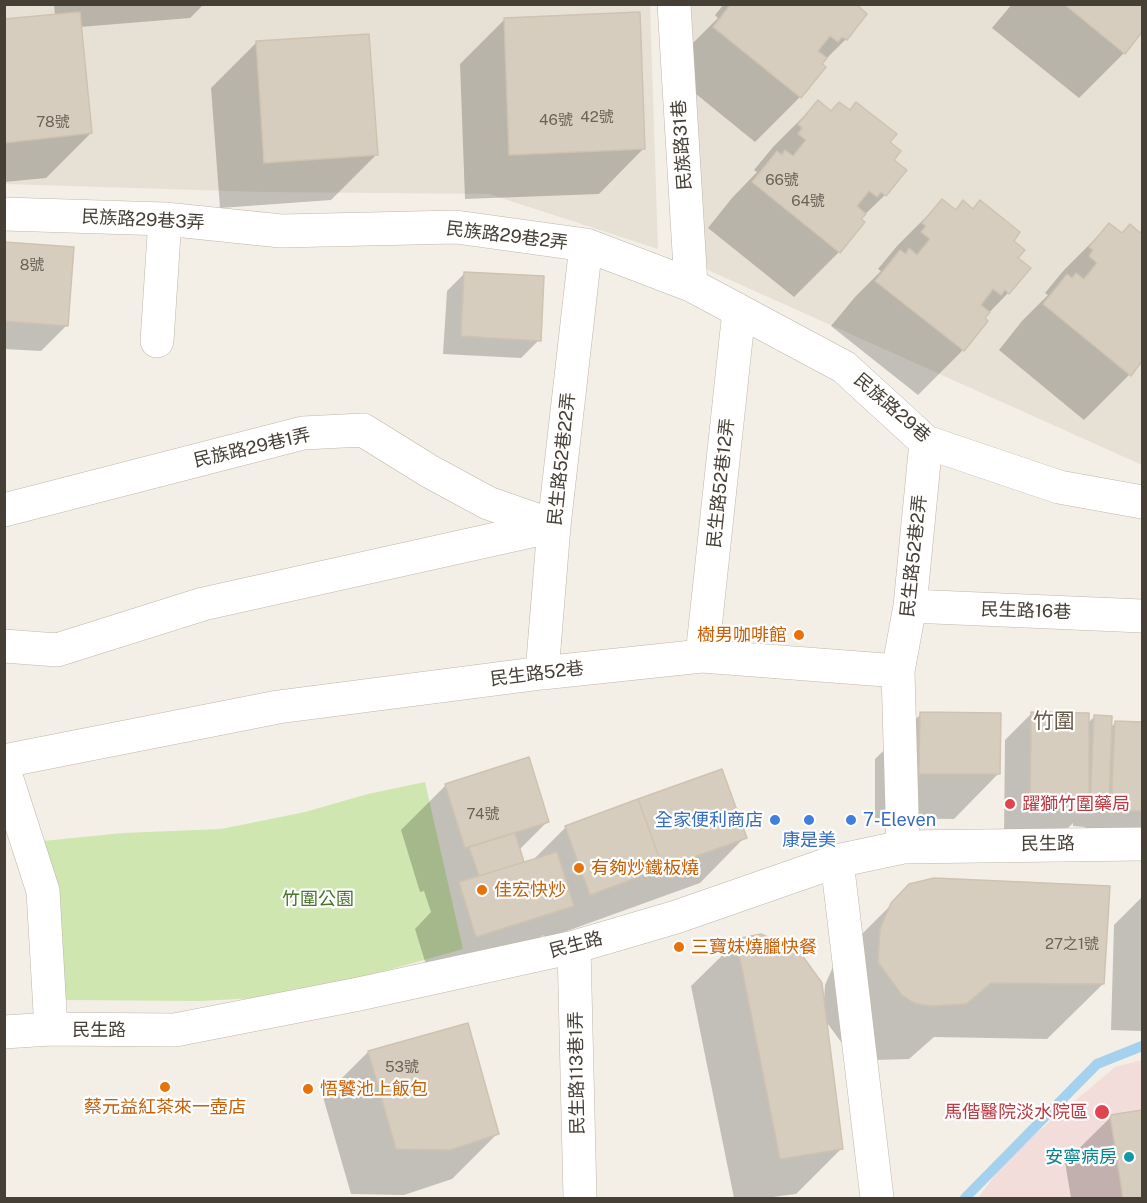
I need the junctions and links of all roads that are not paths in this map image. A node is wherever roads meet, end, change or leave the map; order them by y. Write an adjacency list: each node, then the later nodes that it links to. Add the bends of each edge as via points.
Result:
1 (674, 4): 6 (street, 民族路31巷)
2 (4, 214): 3 (street, 民族路29巷3弄)
3 (165, 219): 4 (street, 民族路29巷3弄); 8 (street)
4 (280, 231): 5 (street, 民族路29巷2弄, via 456,227)
5 (586, 245): 6 (street, 民族路29巷2弄); 12 (street, 民生路52巷22弄)
6 (691, 285): 7 (street, 民族路29巷)
7 (739, 311): 9 (street, 民族路29巷, via 844,367); 16 (street, 民生路52巷12弄)
8 (157, 341)
9 (926, 442): 10 (street, 民族路29巷, via 1059,487); 13 (street, 民生路52巷2弄)
10 (1143, 502)
11 (4, 510): 12 (street, 民族路29巷1弄, via 303,433 363,430 488,503)
12 (554, 526): 15 (street, via 204,604 57,650); 18 (street, 民生路52巷22弄)
13 (910, 606): 14 (street, 民生路16巷); 17 (street, 民生路52巷2弄)
14 (1143, 616)
15 (4, 646)
16 (702, 656): 17 (street, 民生路52巷); 18 (street, 民生路52巷)
17 (898, 671): 22 (street)
18 (542, 673): 19 (street, 民生路52巷, via 278,707)
19 (4, 761)
20 (7, 790): 25 (street, via 43,891)
21 (1143, 844): 22 (street, 民生路)
22 (903, 847): 23 (street, 民生路)
23 (837, 861): 24 (street, 民生路, via 676,917); 28 (street)
24 (574, 947): 25 (street, 民生路, via 175,1030); 27 (street, 民生路113巷1弄)
25 (51, 1029): 26 (street, 民生路)
26 (4, 1032)
27 (580, 1198)
28 (877, 1198)

